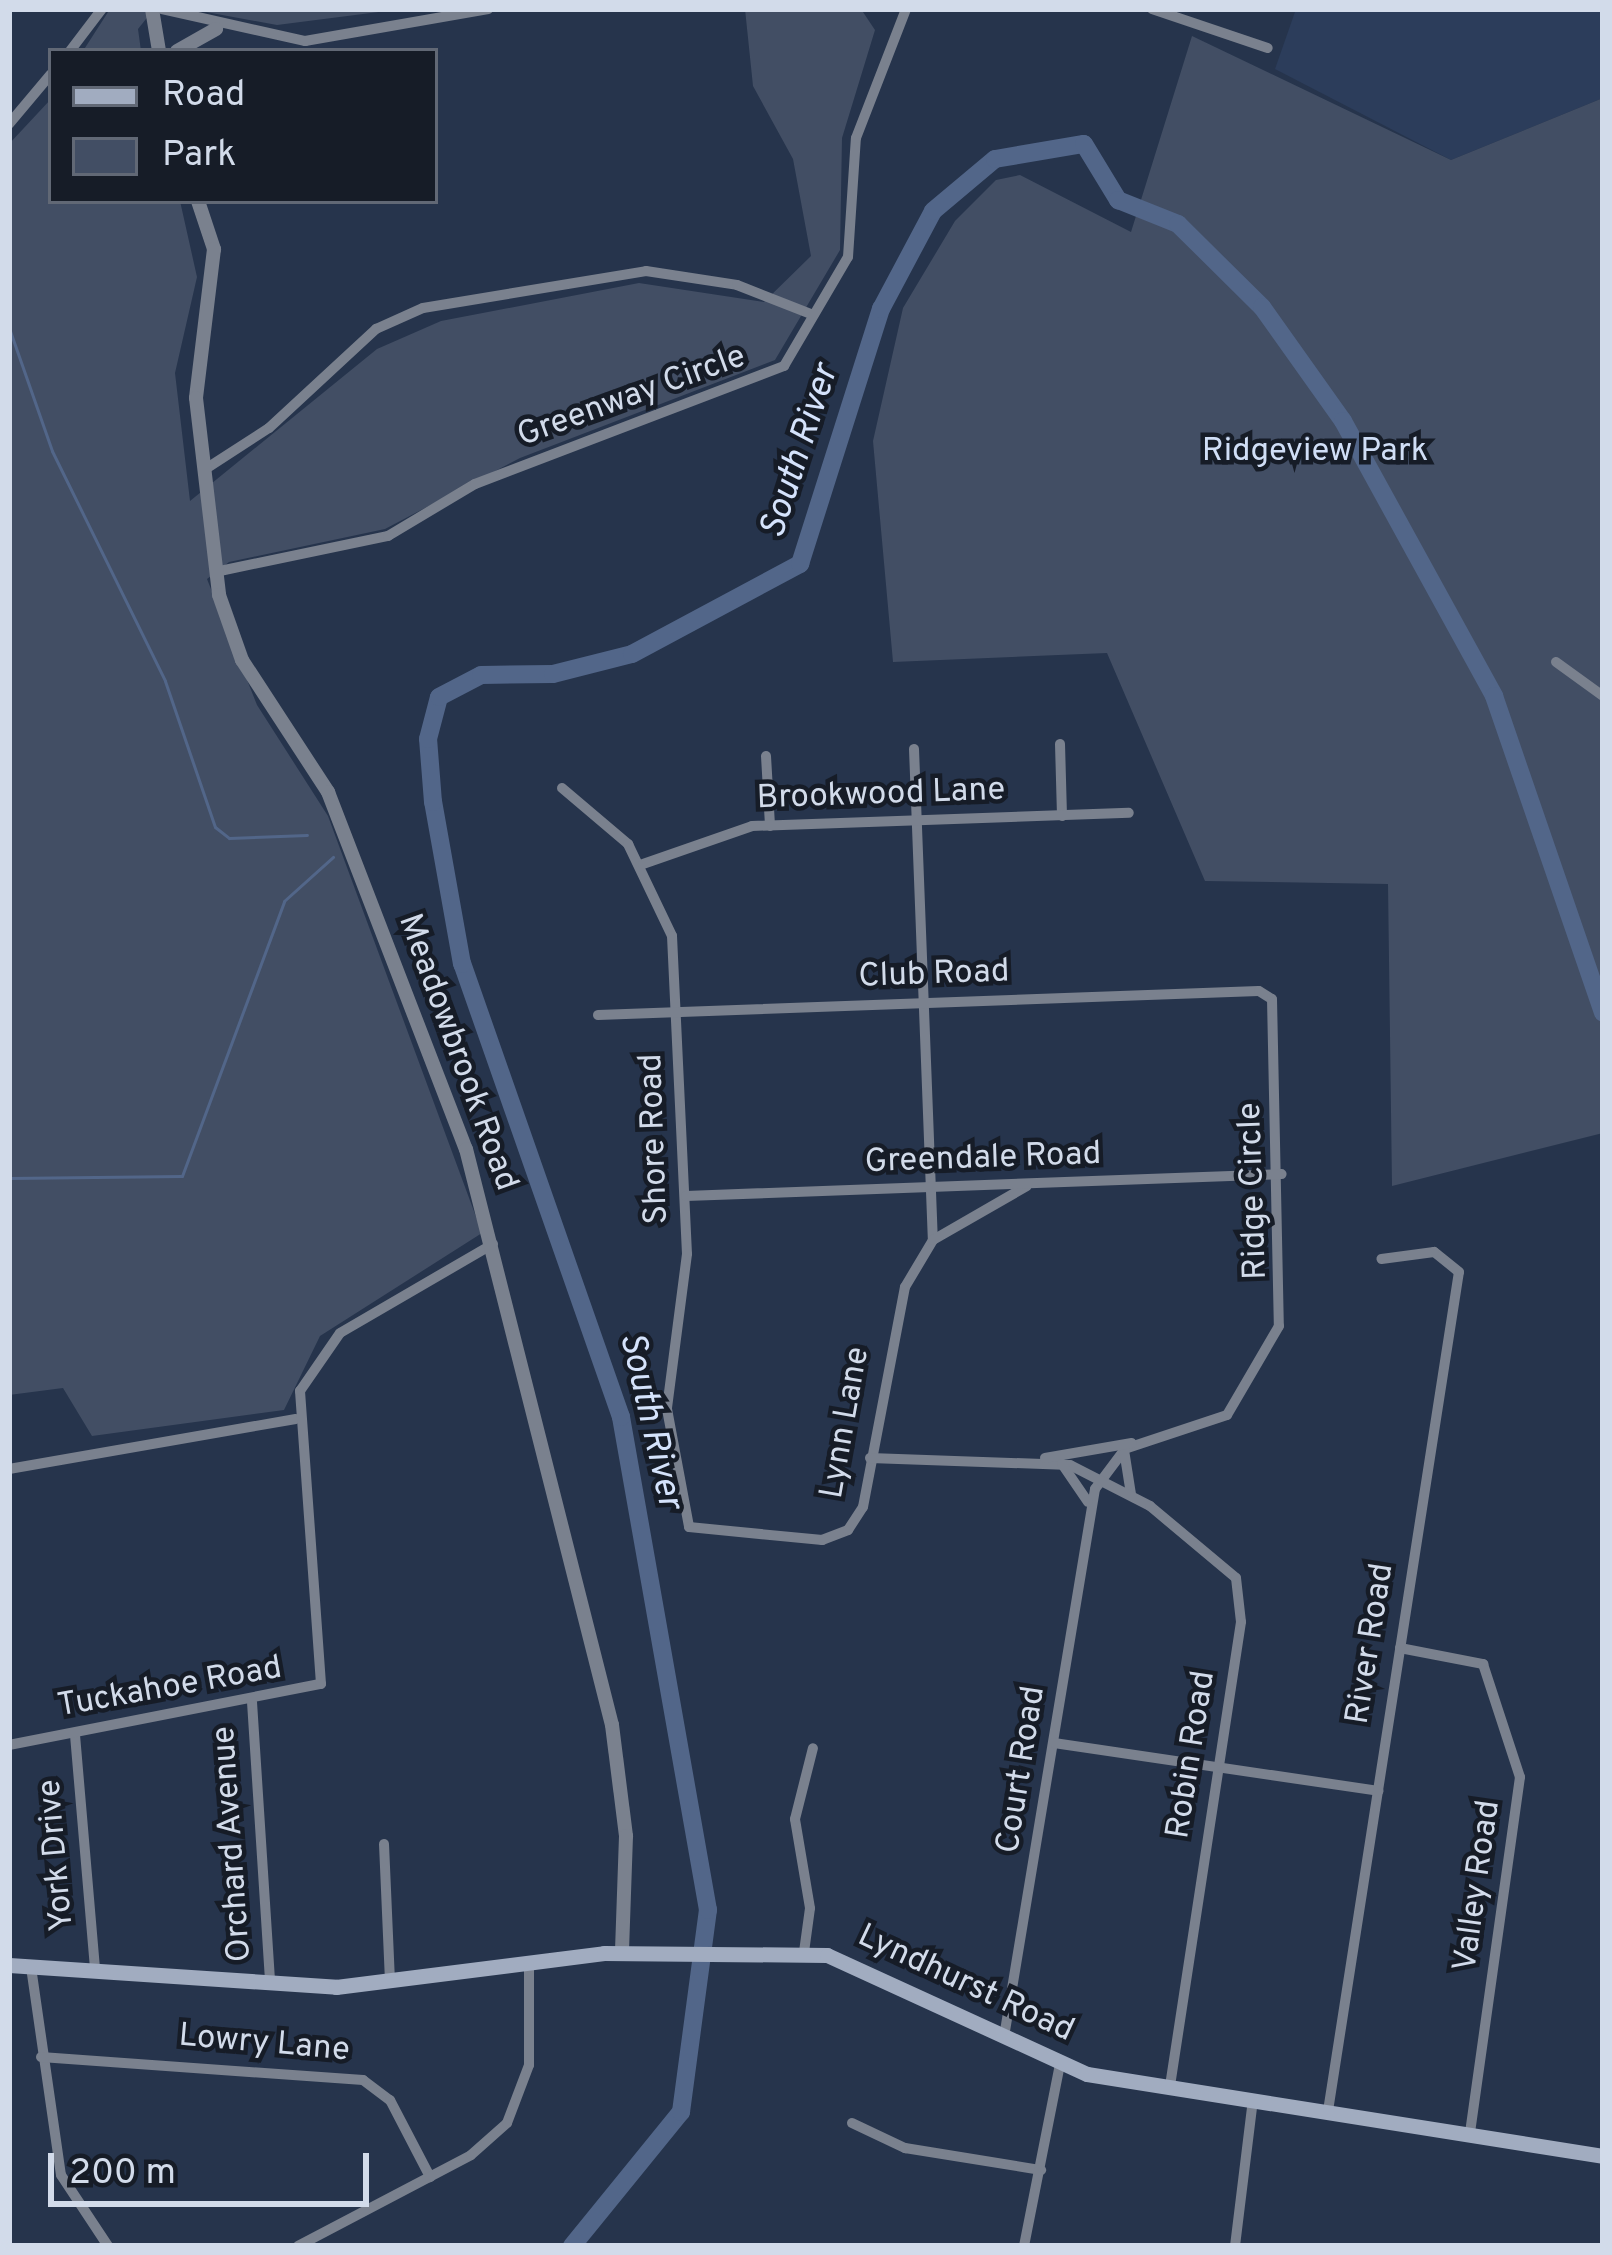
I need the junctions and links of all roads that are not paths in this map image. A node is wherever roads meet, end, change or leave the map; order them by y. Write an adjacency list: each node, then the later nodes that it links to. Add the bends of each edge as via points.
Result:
1 (102, 9): 8 (street)
2 (152, 9): 9 (street)
3 (162, 9): 7 (street)
4 (488, 9): 7 (street, via 331,39)
5 (906, 9): 15 (street, Greenway Circle, via 856,138 853,240)
6 (1152, 9): 11 (street)
7 (216, 29): 10 (street)
8 (72, 48)
9 (158, 48)
10 (182, 48)
11 (1268, 48)
12 (48, 78): 13 (street)
13 (9, 124)
14 (199, 204): 16 (street, Meadowbrook Road, via 214,249 196,376)
15 (812, 314): 16 (street, via 737,285 646,272 423,308 376,329 254,440); 17 (street, Greenway Circle, via 770,376 475,484 388,536)
16 (204, 470): 17 (street, Meadowbrook Road)
17 (215, 572): 38 (street, Meadowbrook Road, via 242,660 314,766 358,864)
18 (1556, 662): 19 (street)
19 (1603, 696)
20 (1060, 744): 25 (street)
21 (914, 748): 26 (street, Lynn Lane)
22 (766, 756): 27 (street)
23 (562, 788): 28 (street, Shore Road)
24 (1129, 813): 25 (street, Brookwood Lane)
25 (1062, 816): 26 (street, Brookwood Lane)
26 (916, 820): 27 (street, Brookwood Lane); 30 (street, Lynn Lane)
27 (770, 826): 28 (street, Brookwood Lane, via 708,834)
28 (643, 864): 31 (street, Shore Road, via 672,936)
29 (1270, 996): 30 (street, Club Road); 33 (street, Ridge Circle)
30 (924, 1003): 31 (street, Club Road); 35 (street, Lynn Lane)
31 (679, 1012): 32 (street, Club Road); 36 (street, Shore Road)
32 (598, 1015)
33 (1282, 1174): 34 (street, Greendale Road); 41 (street, Ridge Circle, via 1284,1303 1260,1373 1219,1421)
34 (1027, 1186): 35 (street, Greendale Road); 37 (street)
35 (931, 1189): 36 (street, Greendale Road); 37 (street, Lynn Lane)
36 (686, 1196): 50 (street, Shore Road, via 667,1409)
37 (933, 1240): 42 (street, Lynn Lane, via 896,1315)
38 (493, 1244): 40 (street, via 328,1343); 60 (street, Meadowbrook Road, via 612,1724 626,1836)
39 (1381, 1258): 51 (street, River Road, via 1434,1252 1459,1272)
40 (296, 1419): 45 (street); 52 (street, Tuckahoe Road, via 325,1666 315,1689)
41 (1130, 1446): 43 (street, Ridge Circle); 46 (street); 48 (street)
42 (870, 1458): 43 (street, Ridge Circle); 50 (street, Lynn Lane, via 860,1514 832,1539)
43 (1038, 1460): 44 (street, Ridge Circle)
44 (1060, 1462): 46 (street, Ridge Circle); 49 (street)
45 (9, 1469)
46 (1100, 1478): 47 (street, Robin Road); 49 (street, Court Road)
47 (1119, 1488): 48 (street, Robin Road); 49 (street)
48 (1133, 1496): 57 (street, Robin Road, via 1221,1557 1238,1584)
49 (1090, 1509): 54 (street, Court Road)
50 (688, 1527)
51 (1400, 1648): 58 (street, River Road); 75 (street, Valley Road, via 1483,1664 1520,1777)
52 (252, 1702): 53 (street, Tuckahoe Road); 66 (street, Orchard Avenue)
53 (75, 1735): 55 (street, Tuckahoe Road); 65 (street, York Drive)
54 (1054, 1743): 57 (street); 68 (street, Court Road)
55 (9, 1745)
56 (813, 1748): 61 (street, via 795,1819 810,1908)
57 (1218, 1767): 58 (street); 71 (street, Robin Road)
58 (1378, 1791): 73 (street, River Road)
59 (385, 1844): 67 (street)
60 (622, 1952): 61 (main road, Lyndhurst Road); 62 (main road, Lyndhurst Road)
61 (804, 1952): 68 (main road, Lyndhurst Road, via 873,1967)
62 (529, 1963): 67 (main road, Lyndhurst Road); 78 (street, via 529,2065 514,2111 484,2147)
63 (9, 1965): 64 (main road, Lyndhurst Road)
64 (31, 1966): 65 (main road, Lyndhurst Road); 69 (street, York Drive)
65 (95, 1970): 66 (main road, Lyndhurst Road)
66 (270, 1983): 67 (main road, Lyndhurst Road)
67 (390, 1983)
68 (1004, 2037): 70 (main road, Lyndhurst Road)
69 (41, 2057): 78 (street, Lowry Lane, via 363,2080 390,2100); 79 (street, York Drive, via 61,2175)
70 (1060, 2065): 71 (main road, Lyndhurst Road); 77 (street)
71 (1170, 2088): 72 (main road, Lyndhurst Road)
72 (1253, 2100): 73 (main road, Lyndhurst Road); 82 (street)
73 (1328, 2111): 75 (main road, Lyndhurst Road)
74 (852, 2123): 77 (street, via 905,2148)
75 (1470, 2134): 76 (main road, Lyndhurst Road)
76 (1603, 2156)
77 (1041, 2170): 81 (street)
78 (430, 2176): 80 (street)
79 (109, 2246)
80 (298, 2246)
81 (1024, 2246)
82 (1235, 2246)

